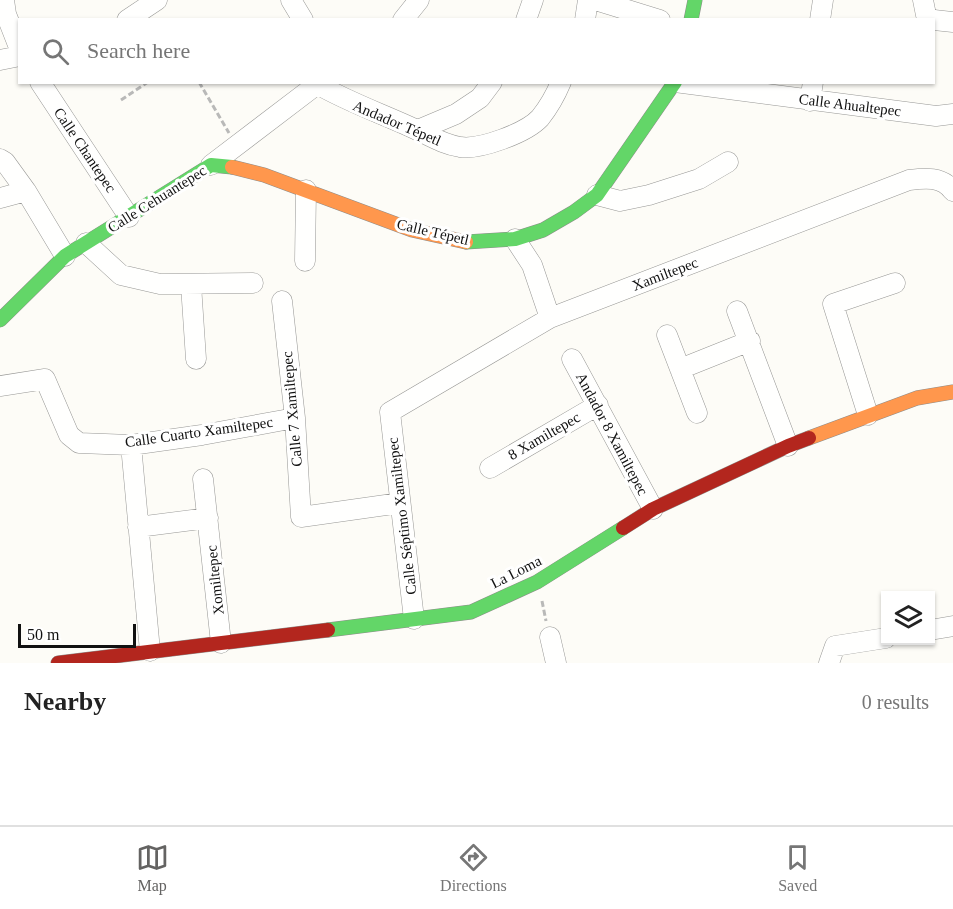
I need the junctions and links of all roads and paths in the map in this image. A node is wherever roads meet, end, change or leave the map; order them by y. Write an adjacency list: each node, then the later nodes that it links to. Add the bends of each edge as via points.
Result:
1 (4, 0): 22 (street)
2 (157, 0): 11 (street)
3 (291, 0): 12 (street)
4 (418, 0): 13 (street)
5 (533, 0): 14 (street)
6 (588, 0): 15 (street)
7 (595, 0): 16 (street)
8 (695, 0): 17 (street)
9 (823, 0): 18 (street)
10 (923, 0): 19 (street)
11 (131, 18)
12 (302, 18)
13 (404, 18)
14 (527, 18)
15 (585, 18)
16 (654, 18)
17 (691, 18)
18 (820, 18)
19 (930, 18)
20 (935, 20): 21 (street)
21 (953, 22)
22 (18, 45)
23 (18, 56): 24 (street)
24 (0, 60)
25 (41, 84): 47 (street, Calle Chantepec)
26 (145, 84): 35 (path)
27 (200, 84): 38 (path)
28 (318, 84): 38 (street, Calle Cehuantepec)
29 (321, 84): 37 (street, Andador Tépetl, via 347,101)
30 (490, 84): 37 (street, via 480,98 456,114)
31 (560, 84): 37 (street, Andador Tépetl, via 539,119 484,146 441,143)
32 (674, 84): 45 (street, Calle Tépetl)
33 (702, 84): 34 (street, Calle Ahualtepec)
34 (812, 92): 36 (street, Calle Ahualtepec, via 936,116)
35 (121, 100)
36 (953, 114)
37 (418, 130)
38 (236, 145): 41 (street, Calle Cehuantepec)
39 (0, 159): 43 (street)
40 (728, 162): 45 (street, via 699,178 649,195 620,201)
41 (211, 165): 42 (street, Calle Tépetl, via 241,168); 47 (street, Calle Cehuantepec)
42 (306, 190): 48 (street, Calle Tépetl, via 412,230 470,243); 51 (street)
43 (26, 191): 46 (street); 50 (street)
44 (953, 191): 57 (street, Xamiltepec, via 932,177 909,180)
45 (597, 195): 48 (street, Calle Tépetl, via 543,230)
46 (0, 198)
47 (129, 217): 49 (street, Calle Cehuantepec)
48 (515, 239): 57 (street, via 532,265)
49 (86, 243): 50 (street, Calle Cehuantepec); 54 (street, via 120,275 160,284)
50 (65, 256): 58 (street, Calle Cehuantepec)
51 (304, 261)
52 (253, 283): 54 (street)
53 (895, 283): 69 (street, via 833,304)
54 (191, 285): 61 (street)
55 (282, 301): 70 (street, Calle 7 Xamiltepec)
56 (737, 311): 60 (street)
57 (550, 318): 67 (street, Xamiltepec)
58 (0, 320)
59 (667, 335): 63 (street)
60 (750, 341): 63 (street); 72 (street)
61 (196, 359)
62 (572, 359): 66 (street, Andador 8 Xamiltepec)
63 (680, 369): 68 (street)
64 (0, 386): 71 (street, Calle Cuarto Xamiltepec, via 45,379 69,435 79,443)
65 (953, 392): 69 (street, La Loma, via 917,398)
66 (598, 405): 73 (street, 8 Xamiltepec); 76 (street, Andador 8 Xamiltepec)
67 (390, 412): 75 (street, Calle Séptimo Xamiltepec)
68 (697, 413)
69 (868, 415): 72 (street, La Loma)
70 (295, 418): 71 (street, Calle Cuarto Xamiltepec); 75 (street, Calle 7 Xamiltepec, via 301,517)
71 (131, 445): 78 (street)
72 (788, 446): 76 (street, La Loma)
73 (490, 468)
74 (203, 479): 77 (street, Xomiltepec)
75 (400, 503): 80 (street, Calle Séptimo Xamiltepec)
76 (653, 509): 79 (street, La Loma)
77 (208, 518): 78 (street); 85 (street, Xomiltepec)
78 (138, 527): 86 (street)
79 (537, 582): 80 (street, La Loma, via 471,612); 83 (path)
80 (414, 619): 85 (street, La Loma)
81 (953, 626): 82 (street)
82 (935, 629)
83 (550, 637): 88 (street)
84 (881, 639): 89 (street, via 835,646)
85 (221, 643): 86 (street, La Loma)
86 (150, 651): 87 (street, La Loma)
87 (58, 663)
88 (556, 663)
89 (829, 663)

